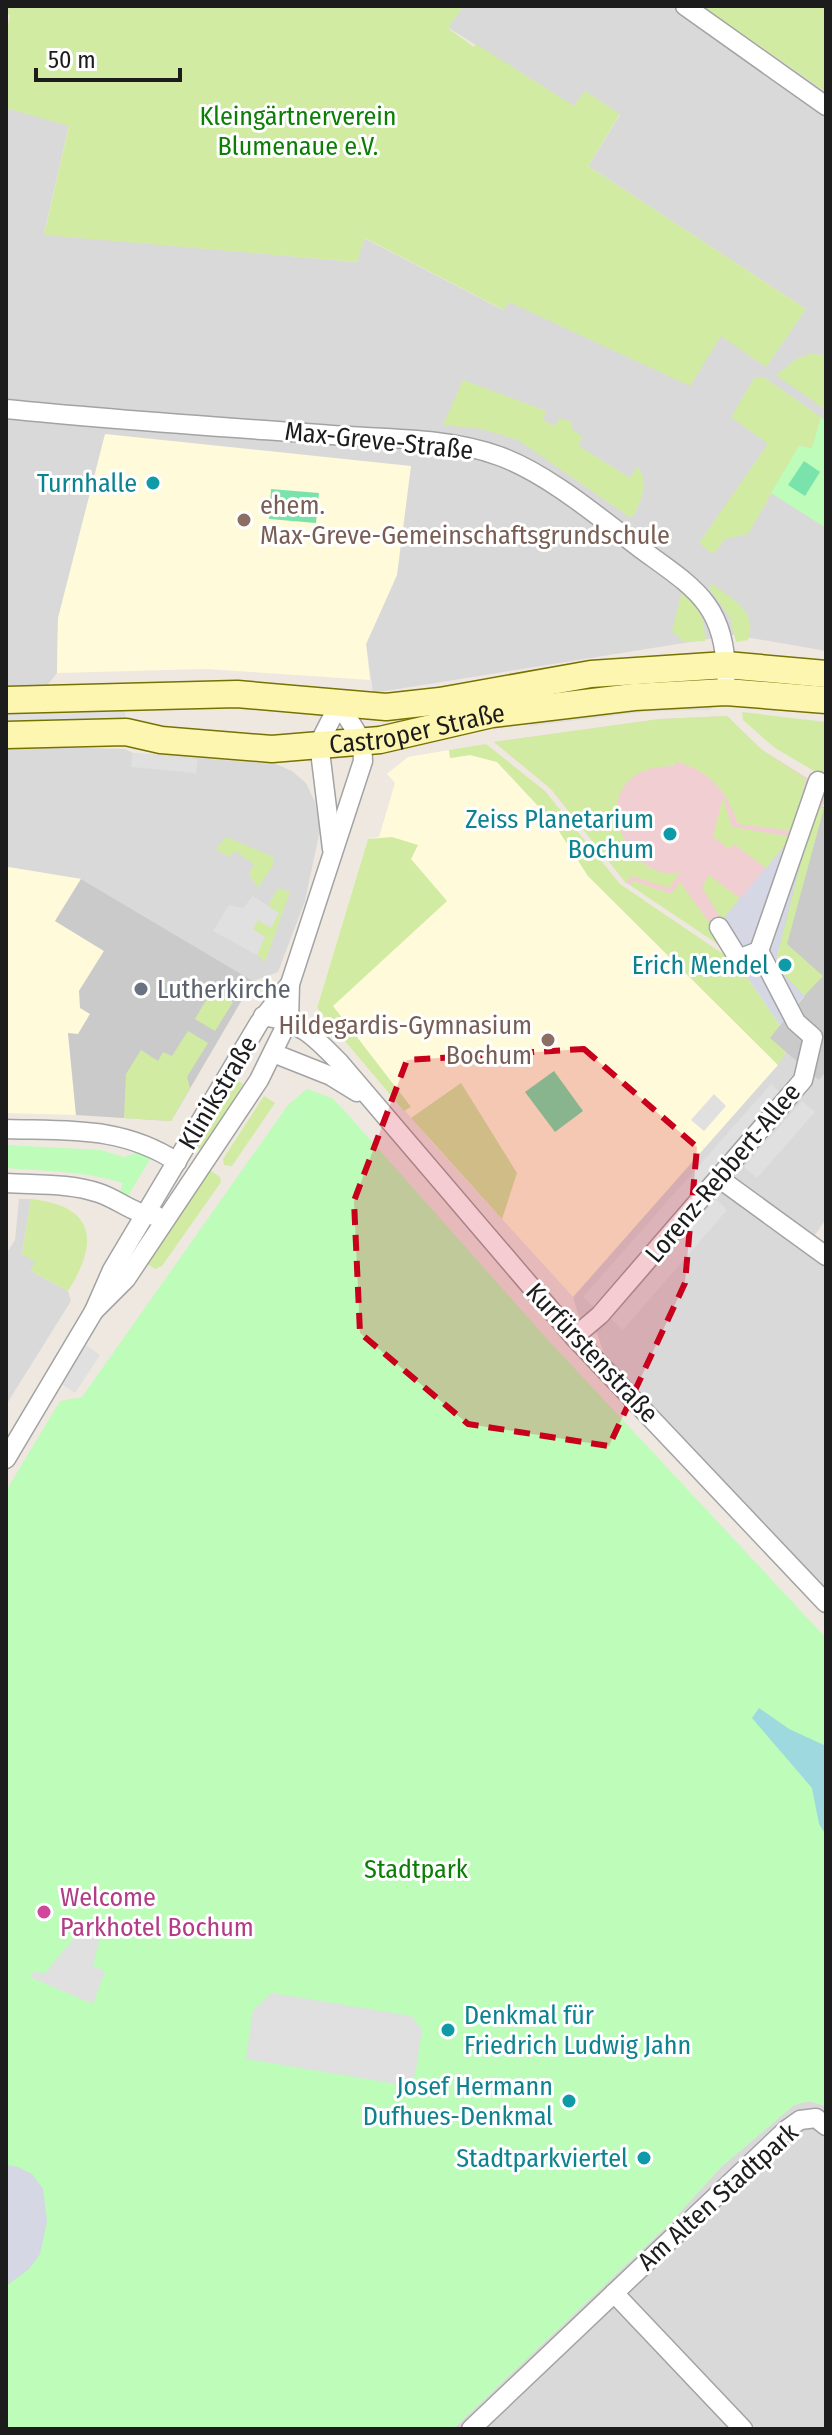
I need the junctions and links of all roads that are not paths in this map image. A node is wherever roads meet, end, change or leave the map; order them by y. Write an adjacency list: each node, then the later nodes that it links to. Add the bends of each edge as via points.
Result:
1 (685, 6): 2 (street)
2 (826, 106)
3 (6, 409): 5 (street, Max-Greve-Straße, via 408,441 502,457 524,467 696,589 713,609)
4 (826, 674): 5 (main road, Castroper Straße)
5 (726, 679): 7 (main road, Castroper Straße); 8 (main road, Castroper Straße, via 591,674 440,701 386,707); 10 (main road, Castroper Straße, via 537,706)
6 (6, 700): 8 (main road, Castroper Straße, via 237,694)
7 (826, 700)
8 (339, 704): 10 (street); 11 (street)
9 (6, 735): 11 (main road, Castroper Straße, via 126,732 272,749)
10 (362, 741): 11 (main road, Castroper Straße); 13 (street, Klinikstraße, via 363,761)
11 (319, 743): 13 (street, Klinikstraße)
12 (818, 781): 15 (street)
13 (333, 856): 16 (street, Klinikstraße)
14 (719, 927): 15 (street, via 737,960)
15 (759, 951): 23 (street, Lorenz-Rebbert-Allee, via 796,1022 813,1037 803,1080)
16 (290, 984): 17 (street, Klinikstraße); 18 (street, Klinikstraße)
17 (289, 1019): 18 (street, Klinikstraße); 19 (street, Klinikstraße); 20 (street, Kurfürstenstraße, via 315,1038)
18 (261, 1020): 19 (street, Klinikstraße); 22 (street, Klinikstraße)
19 (273, 1053): 20 (street, Kurfürstenstraße); 25 (street, Klinikstraße)
20 (365, 1096): 30 (street, Kurfürstenstraße)
21 (6, 1129): 22 (street, via 108,1132)
22 (177, 1162): 25 (street, Klinikstraße); 26 (street, Klinikstraße)
23 (720, 1179): 28 (street); 30 (street, Lorenz-Rebbert-Allee, via 600,1315)
24 (6, 1183): 26 (street, via 78,1187)
25 (188, 1186): 27 (street, Klinikstraße)
26 (144, 1216): 27 (street); 29 (street, Klinikstraße)
27 (167, 1217): 29 (street, Klinikstraße, via 126,1279)
28 (826, 1256)
29 (94, 1311): 31 (street, Klinikstraße)
30 (574, 1337): 32 (street, Kurfürstenstraße)
31 (6, 1459)
32 (826, 1603)
33 (826, 2126): 34 (street, Am Alten Stadtpark, via 816,2118 800,2120 786,2130)
34 (614, 2293): 35 (street, Am Alten Stadtpark); 36 (street, Am Alten Stadtpark)
35 (471, 2429)
36 (743, 2429)

